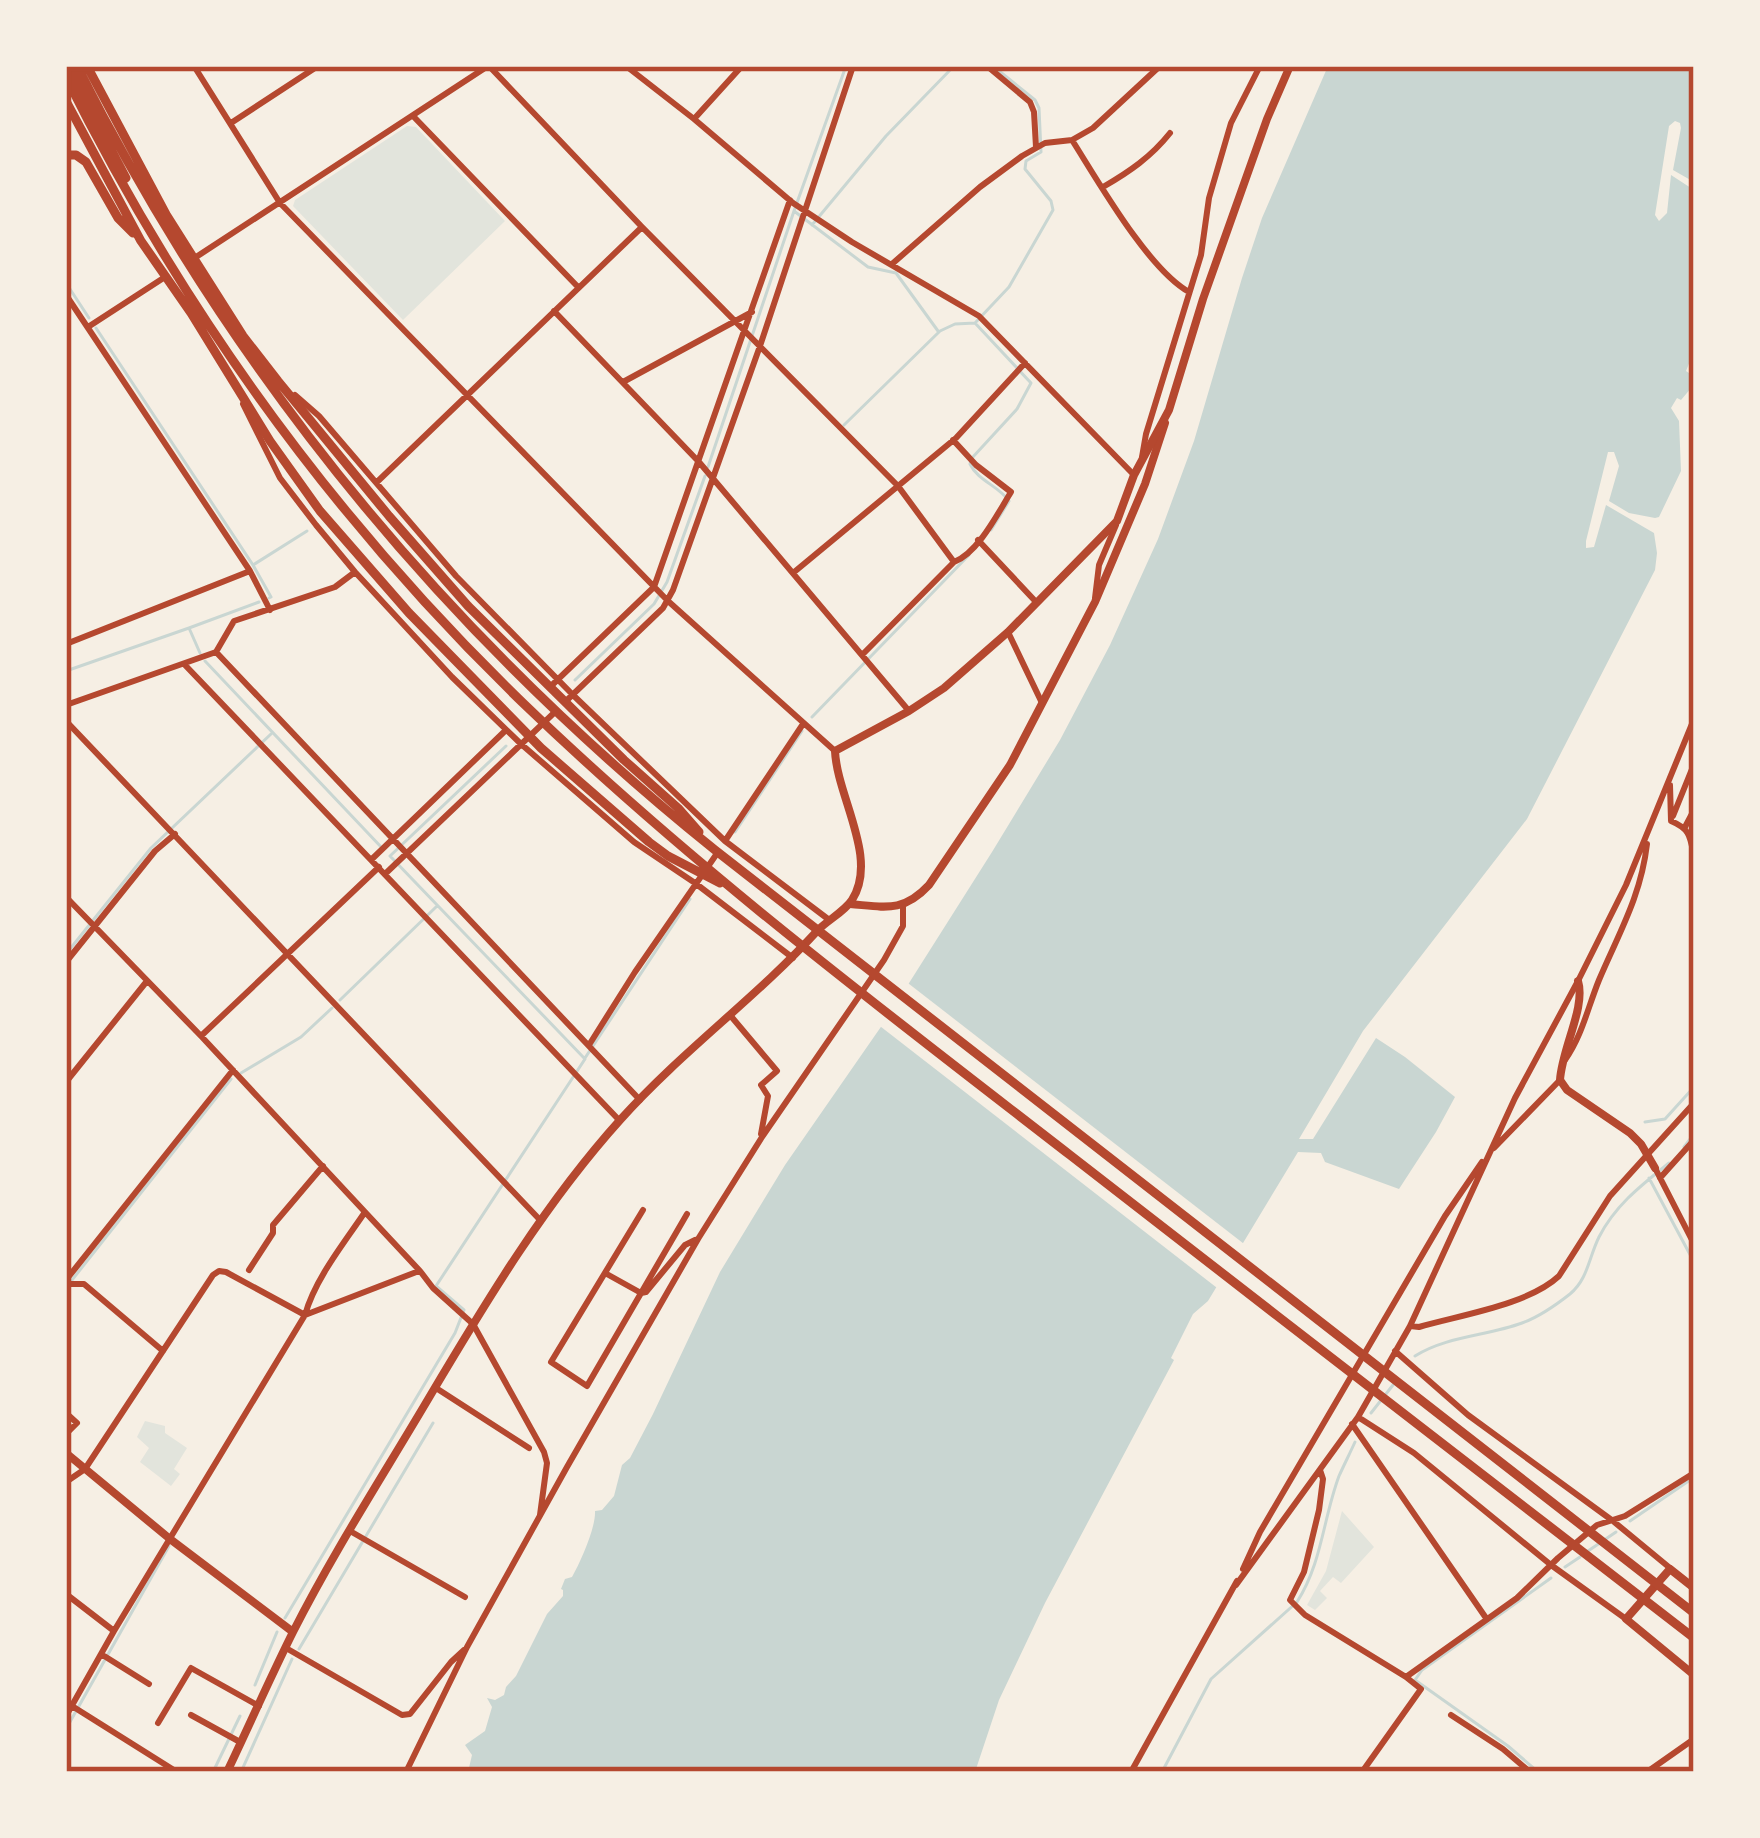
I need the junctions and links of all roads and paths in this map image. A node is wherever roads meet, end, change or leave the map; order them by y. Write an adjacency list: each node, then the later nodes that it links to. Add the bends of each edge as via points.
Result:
1 (87, 66): 26 (highway)
2 (194, 66): 16 (street)
3 (319, 66): 16 (street)
4 (489, 66): 14 (street); 24 (street)
5 (626, 66): 15 (street)
6 (854, 66): 23 (street)
7 (987, 66): 19 (street, via 1030,102)
8 (1160, 66): 18 (street)
9 (1260, 66): 30 (street, via 1231,124)
10 (1291, 66): 44 (main road)
11 (739, 67): 15 (street)
12 (71, 70): 34 (highway); 88 (highway, via 196,278 364,509 530,688); 92 (highway, via 130,198 208,324 353,519 519,699)
13 (68, 105): 25 (highway)
14 (413, 116): 22 (street); 29 (street)
15 (694, 119): 23 (street)
16 (231, 123): 22 (street)
17 (1170, 134): 21 (street)
18 (1072, 140): 19 (street); 21 (street)
19 (1039, 146): 27 (street)
20 (66, 155): 25 (highway, via 86,162 118,218)
21 (1102, 188): 30 (street, via 1154,260)
22 (280, 202): 26 (street); 43 (street)
23 (798, 209): 27 (street); 33 (street); 38 (street)
24 (642, 227): 29 (street); 35 (street)
25 (142, 241): 28 (highway)
26 (193, 259): 41 (highway)
27 (892, 264): 39 (street, via 980,317)
28 (165, 277): 34 (highway); 36 (street)
29 (578, 287): 32 (street)
30 (1189, 292): 46 (street)
31 (66, 295): 36 (street)
32 (554, 311): 42 (street); 43 (street)
33 (753, 311): 35 (street); 37 (street)
34 (191, 313): 40 (highway)
35 (736, 321): 37 (street); 42 (street)
36 (88, 327): 55 (street)
37 (744, 332): 38 (street); 47 (street)
38 (758, 343): 49 (street); 51 (street)
39 (1021, 366): 45 (street); 48 (street)
40 (228, 373): 56 (street, via 280,478); 92 (highway, via 320,511 511,719 668,856)
41 (278, 381): 50 (street); 88 (highway, via 468,606)
42 (623, 382): 47 (street)
43 (466, 395): 50 (street); 58 (street)
44 (1169, 410): 46 (main road); 60 (main road)
45 (953, 440): 51 (street); 53 (street, via 1011,492)
46 (1141, 461): 48 (main road)
47 (700, 463): 49 (street); 58 (street)
48 (1134, 475): 52 (main road)
49 (711, 476): 57 (street); 59 (street)
50 (377, 482): 68 (street)
51 (898, 486): 54 (street); 57 (street)
52 (1118, 521): 60 (street, via 1099,565); 61 (main road)
53 (980, 542): 54 (street); 61 (street)
54 (954, 562): 66 (street)
55 (250, 571): 62 (street); 64 (street)
56 (355, 572): 62 (street); 76 (street)
57 (793, 573): 66 (street)
58 (655, 589): 59 (street); 68 (street)
59 (666, 599): 69 (street); 75 (street)
60 (1095, 602): 70 (main road)
61 (1037, 603): 63 (main road)
62 (270, 610): 65 (street, via 234,621)
63 (1008, 632): 70 (street); 72 (main road)
64 (66, 644)
65 (216, 652): 67 (street); 87 (street)
66 (865, 658): 72 (street)
67 (185, 664): 71 (street); 90 (street)
68 (558, 680): 69 (street); 76 (street)
69 (573, 695): 77 (street); 86 (street)
70 (1042, 703): 95 (main road, via 929,885)
71 (66, 705)
72 (909, 712): 78 (main road)
73 (1694, 719): 80 (street)
74 (66, 721): 84 (street)
75 (803, 724): 78 (street); 86 (street)
76 (506, 730): 77 (street); 87 (street)
77 (521, 744): 87 (street); 91 (street, via 634,842)
78 (835, 751): 94 (main road, via 863,868)
79 (1694, 764): 82 (street)
80 (1670, 781): 82 (street); 85 (street)
81 (1694, 811): 83 (street)
82 (1671, 820): 83 (street)
83 (1690, 830): 89 (street)
84 (172, 831): 97 (street); 98 (street)
85 (1648, 835): 102 (street); 106 (street, via 1632,910)
86 (725, 841): 91 (street); 96 (street)
87 (398, 850): 90 (street); 90 (street, via 380,852); 105 (street)
88 (715, 850): 155 (highway)
89 (1694, 856)
90 (378, 867): 98 (street); 112 (street)
91 (695, 883): 99 (street); 105 (street)
92 (734, 891): 160 (highway)
93 (66, 897): 97 (street)
94 (850, 904): 95 (main road); 96 (main road)
95 (903, 905): 113 (street, via 903,926 884,960)
96 (828, 919): 99 (main road)
97 (92, 924): 100 (street); 101 (street)
98 (287, 955): 104 (street); 122 (street)
99 (793, 958): 103 (main road)
100 (66, 962)
101 (147, 981): 104 (street); 109 (street)
102 (1578, 981): 106 (main road, via 1580,1004); 115 (street)
103 (730, 1015): 110 (main road); 113 (street, via 777,1071 761,1085 768,1096)
104 (201, 1036): 107 (street)
105 (592, 1047): 110 (street)
106 (1561, 1067): 108 (main road)
107 (233, 1070): 117 (street); 128 (street)
108 (1560, 1080): 115 (street); 116 (main road)
109 (66, 1082)
110 (640, 1100): 112 (main road)
111 (1694, 1103): 116 (street)
112 (619, 1120): 122 (main road)
113 (761, 1137): 123 (street)
114 (1694, 1140): 118 (street)
115 (1489, 1154): 132 (street); 151 (street, via 1445,1216)
116 (1649, 1156): 118 (main road); 132 (street, via 1610,1196 1548,1286)
117 (323, 1166): 120 (street); 125 (street)
118 (1658, 1174): 124 (street)
119 (643, 1210): 127 (street)
120 (365, 1212): 126 (street); 130 (street)
121 (687, 1214): 129 (street)
122 (541, 1221): 131 (main road)
123 (698, 1239): 129 (street); 145 (street)
124 (1694, 1244)
125 (249, 1270)
126 (420, 1271): 130 (street); 131 (street)
127 (604, 1273): 129 (street); 129 (street, via 551,1362 587,1386)
128 (68, 1282): 133 (street, via 84,1284)
129 (641, 1293)
130 (305, 1316): 133 (street, via 219,1271); 148 (street)
131 (466, 1318): 135 (main road); 145 (street, via 544,1452)
132 (1409, 1326): 134 (street)
133 (163, 1351): 141 (street)
134 (1395, 1351): 137 (street); 146 (street)
135 (436, 1387): 139 (street); 147 (main road)
136 (66, 1414): 138 (street, via 77,1423)
137 (1355, 1420): 142 (street); 149 (street, via 1433,1468); 156 (street)
138 (66, 1435)
139 (529, 1448)
140 (66, 1453): 141 (main road)
141 (85, 1469): 144 (street); 148 (main road)
142 (1320, 1470): 151 (street); 165 (street, via 1319,1510 1294,1605)
143 (1694, 1473): 146 (street)
144 (66, 1482)
145 (540, 1519): 161 (street)
146 (1612, 1521): 149 (street); 150 (street)
147 (350, 1531): 154 (street); 159 (main road)
148 (170, 1539): 158 (street); 159 (main road)
149 (1551, 1565): 156 (street); 157 (street)
150 (1670, 1569): 152 (main road); 157 (main road)
151 (1236, 1585): 178 (street)
152 (1694, 1588)
153 (66, 1594): 158 (street)
154 (465, 1597)
155 (1694, 1613)
156 (1486, 1618): 165 (street)
157 (1626, 1619): 164 (main road)
158 (114, 1631): 163 (street)
159 (293, 1633): 162 (main road)
160 (1694, 1639)
161 (467, 1647): 162 (street, via 402,1715); 177 (street)
162 (286, 1648): 167 (main road)
163 (104, 1656): 166 (street); 168 (street)
164 (1694, 1676)
165 (1406, 1677): 179 (street, via 1420,1689)
166 (149, 1684)
167 (259, 1706): 172 (street, via 191,1668); 173 (main road)
168 (74, 1707): 171 (street); 175 (street)
169 (190, 1715): 173 (street)
170 (1451, 1715): 180 (street)
171 (66, 1716)
172 (158, 1723)
173 (234, 1739): 176 (main road)
174 (1694, 1739): 181 (street)
175 (177, 1772)
176 (227, 1772)
177 (406, 1772)
178 (1131, 1772)
179 (1362, 1772)
180 (1530, 1772)
181 (1647, 1772)

